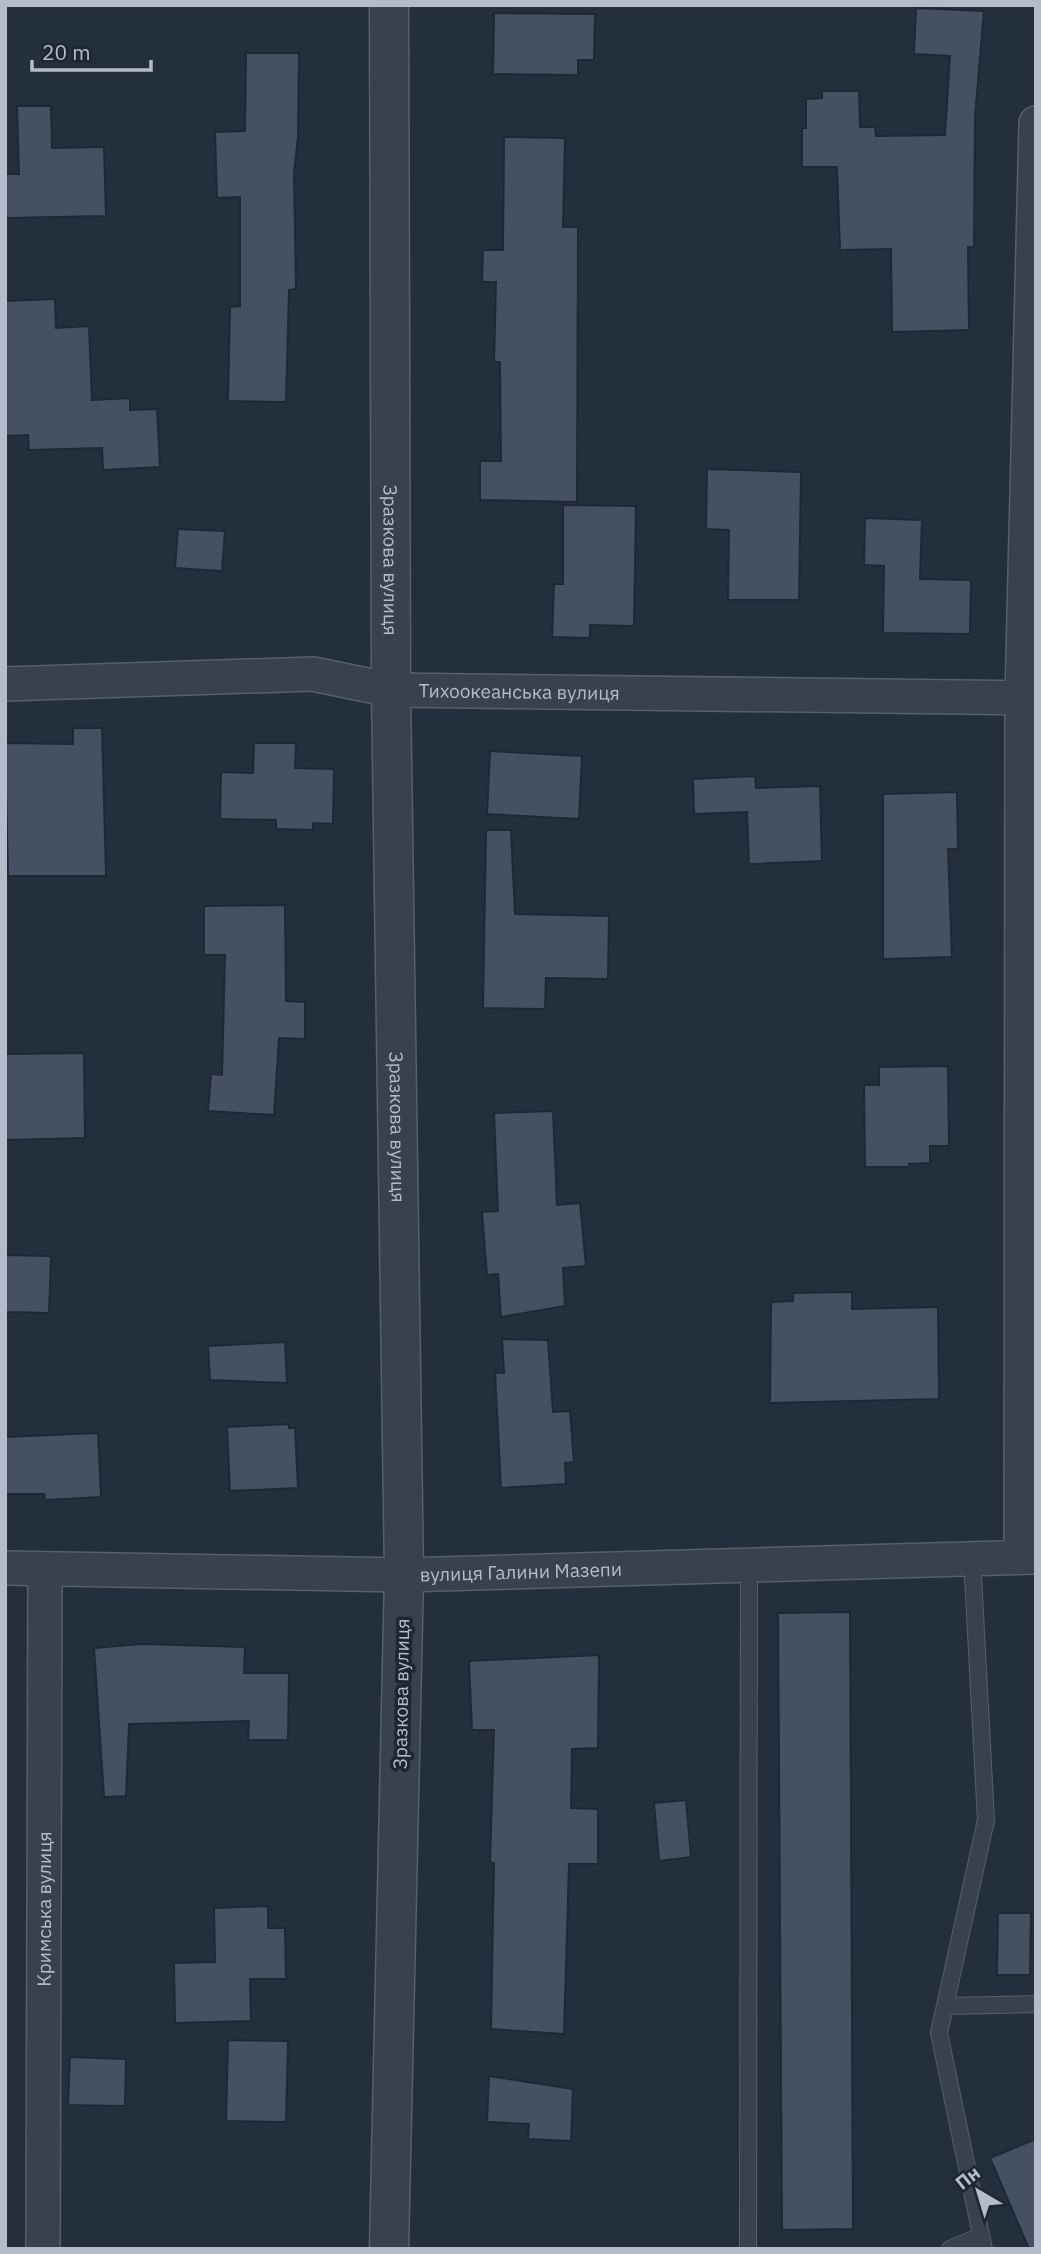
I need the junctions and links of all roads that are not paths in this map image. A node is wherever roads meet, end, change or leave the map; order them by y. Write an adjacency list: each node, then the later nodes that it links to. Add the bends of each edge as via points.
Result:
1 (388, 5): 4 (street, Зразкова вулиця)
2 (1036, 123): 5 (street)
3 (5, 684): 4 (street, Тихоокеанська вулиця, via 313,674)
4 (391, 690): 5 (street, Тихоокеанська вулиця); 11 (street, Зразкова вулиця)
5 (1029, 698): 6 (street)
6 (1029, 1557): 7 (street, вулиця Галини Мазепи)
7 (972, 1558): 8 (street, вулиця Галини Мазепи); 13 (lane, via 986,1819)
8 (749, 1565): 11 (street, вулиця Галини Мазепи); 17 (lane)
9 (5, 1568): 10 (street, вулиця Галини Мазепи)
10 (44, 1570): 11 (street, вулиця Галини Мазепи); 15 (street, Кримська вулиця)
11 (404, 1575): 16 (street, Зразкова вулиця)
12 (1036, 2004): 13 (lane)
13 (945, 2006): 14 (lane, via 939,2032)
14 (983, 2243): 18 (lane)
15 (43, 2249)
16 (389, 2249)
17 (748, 2249)
18 (950, 2249)

